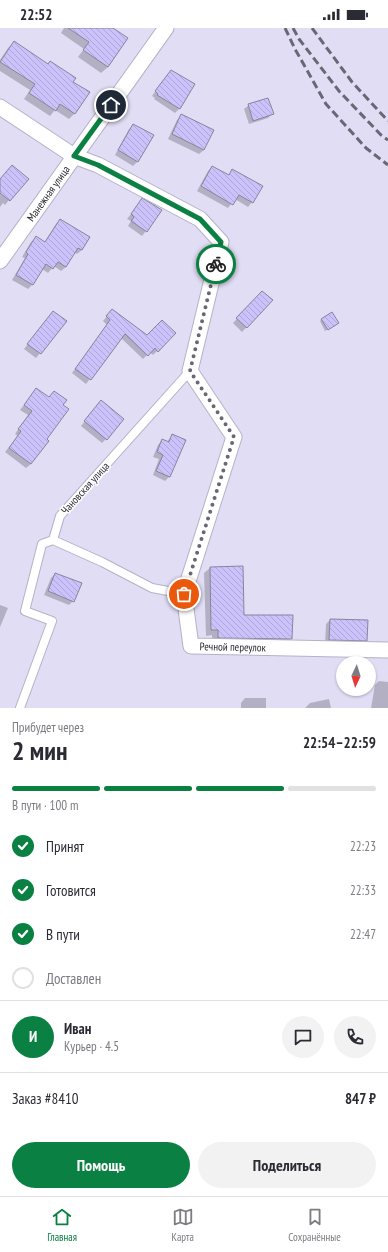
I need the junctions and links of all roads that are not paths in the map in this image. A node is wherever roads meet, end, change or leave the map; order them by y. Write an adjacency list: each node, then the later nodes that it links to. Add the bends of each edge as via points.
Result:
1 (166, 28): 3 (street, Манежная улица)
2 (0, 107): 3 (street)
3 (74, 156): 4 (street, Манежная улица); 5 (street, via 98,165 200,219 221,242)
4 (0, 261)
5 (190, 371): 6 (lane, Чановская улица, via 60,516); 7 (street, Речной переулок, via 234,437)
6 (54, 540): 7 (lane, via 152,588); 9 (lane, via 42,544 25,611 52,621)
7 (184, 594): 8 (street, Речной переулок, via 191,646)
8 (388, 650)
9 (20, 708)

